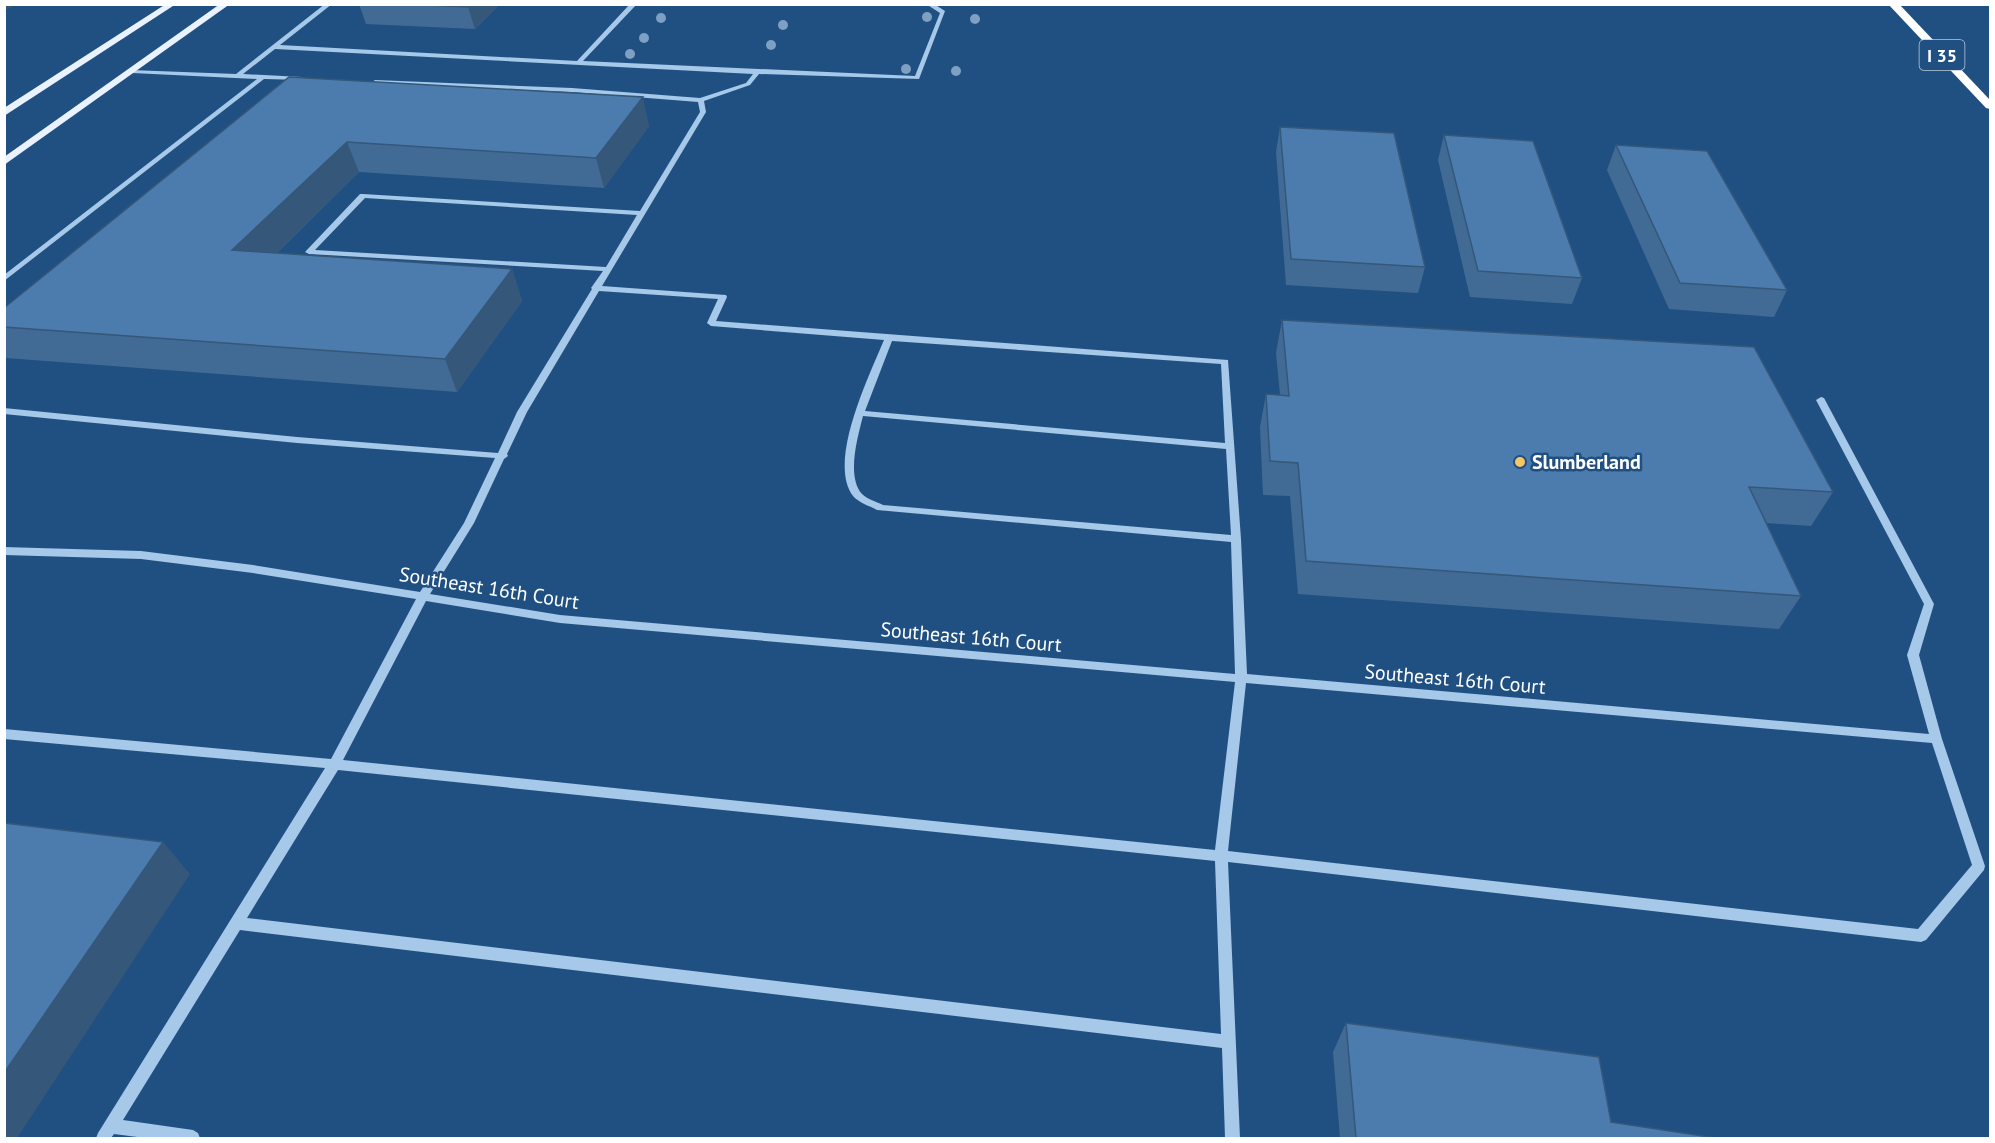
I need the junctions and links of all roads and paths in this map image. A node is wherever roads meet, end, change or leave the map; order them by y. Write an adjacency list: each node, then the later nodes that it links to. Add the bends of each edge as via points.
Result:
1 (172, 4): 17 (main road)
2 (226, 4): 9 (main road)
3 (329, 4): 7 (street)
4 (634, 4): 8 (street)
5 (929, 4): 10 (street, via 943,12 917,78)
6 (1893, 4): 16 (highway, I 35)
7 (275, 47): 8 (street); 11 (street)
8 (580, 62): 10 (street)
9 (132, 71): 11 (street); 18 (main road)
10 (757, 72): 15 (street, via 748,84)
11 (238, 75): 12 (street)
12 (262, 77): 13 (street); 21 (street)
13 (310, 79)
14 (370, 82): 15 (street)
15 (701, 100): 19 (street, via 703,112)
16 (1990, 106)
17 (4, 113)
18 (4, 162)
19 (641, 213): 20 (street); 20 (street, via 363,196 309,252)
20 (606, 269): 22 (street)
21 (4, 279)
22 (594, 288): 23 (street, via 723,297 711,323); 28 (street, via 522,412)
23 (889, 338): 26 (street); 27 (street, via 1225,362)
24 (1821, 400): 34 (street, via 1929,604 1913,655)
25 (4, 411): 28 (street)
26 (861, 414): 27 (street); 29 (street, via 850,445 848,477 857,495 881,508)
27 (1230, 446): 29 (street)
28 (502, 456): 31 (street, via 469,523)
29 (1236, 539): 32 (street)
30 (4, 551): 31 (street, Southeast 16th Court, via 141,555)
31 (423, 596): 32 (street, Southeast 16th Court, via 560,619); 35 (street)
32 (1241, 678): 34 (street, Southeast 16th Court); 36 (street)
33 (4, 734): 35 (street)
34 (1936, 739): 36 (street, via 1979,866 1921,936)
35 (334, 765): 36 (street); 37 (street)
36 (1221, 856): 38 (street)
37 (236, 923): 38 (street); 39 (street)
38 (1229, 1042): 41 (street)
39 (107, 1132): 40 (street)
40 (194, 1138)
41 (1233, 1138)

